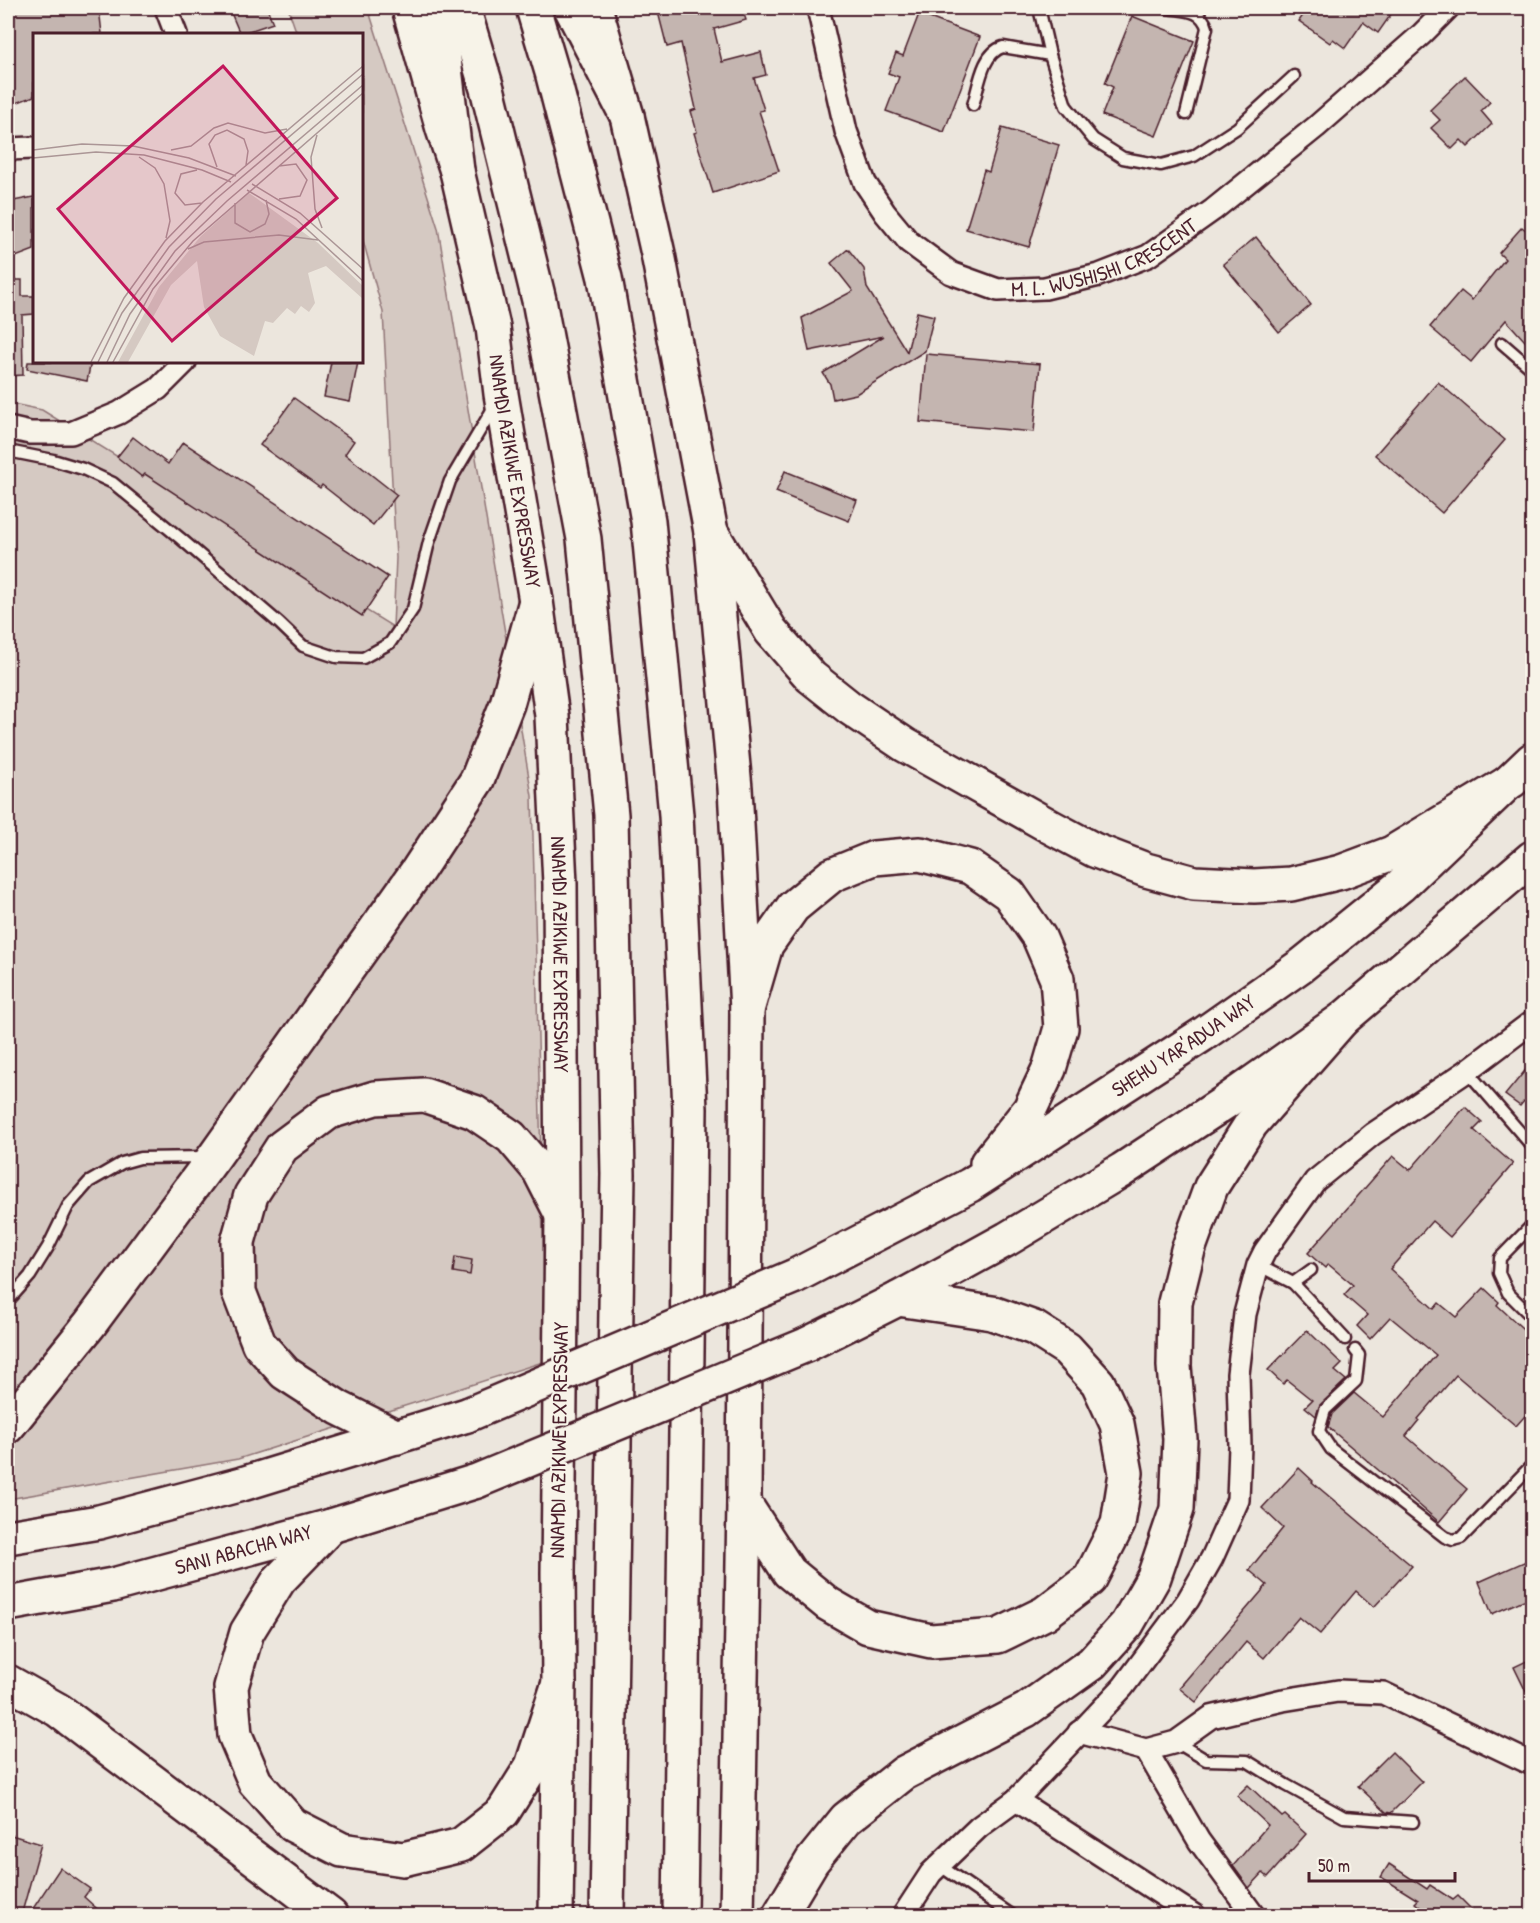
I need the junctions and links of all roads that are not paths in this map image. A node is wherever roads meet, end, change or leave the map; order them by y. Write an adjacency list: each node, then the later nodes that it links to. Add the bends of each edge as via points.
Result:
1 (166, 8): 12 (street)
2 (409, 8): 20 (highway, NNAMDI AZIKIWE EXPRESSWAY)
3 (438, 8): 20 (highway)
4 (463, 8): 66 (highway, via 488,92 539,300 584,539 611,815 618,1174)
5 (533, 8): 67 (highway, via 607,289 648,521 676,815 690,1109)
6 (571, 8): 17 (highway)
7 (595, 8): 17 (highway)
8 (818, 8): 11 (street, M. L. WUSHISHI CRESCENT, via 846,131 865,183 909,242 951,273 998,290 1045,288 1099,275 1148,256 1214,210 1316,127)
9 (1040, 8): 13 (lane)
10 (1168, 8): 16 (lane, via 1200,14 1207,28)
11 (1448, 8)
12 (176, 33)
13 (1050, 55): 14 (lane, via 1066,106 1093,139 1123,158 1161,165 1194,156 1237,128); 15 (lane, via 1003,46 996,49 988,56)
14 (1294, 76)
15 (973, 105)
16 (1186, 114)
17 (627, 116): 27 (highway, via 658,254)
18 (33, 148): 19 (street)
19 (8, 149)
20 (457, 171): 24 (highway, NNAMDI AZIKIWE EXPRESSWAY, via 493,327)
21 (1502, 343): 23 (lane)
22 (184, 363): 25 (street, via 158,389 119,413 71,433 30,433)
23 (1533, 369)
24 (501, 394): 26 (lane, via 450,481 429,542 413,609 390,643 363,658 336,657 303,646 113,483 83,469); 28 (highway, NNAMDI AZIKIWE EXPRESSWAY)
25 (8, 428)
26 (8, 451)
27 (711, 532): 29 (highway, via 771,631 811,677 850,708 905,745 1051,827 1094,850 1146,870 1194,883 1254,886 1291,884 1341,872 1392,853); 31 (highway, via 735,788)
28 (536, 601): 36 (highway, via 507,704 477,780 418,870); 38 (highway, NNAMDI AZIKIWE EXPRESSWAY, via 552,716 560,884)
29 (1523, 770): 37 (highway, SHEHU YAR'ADUA WAY, via 1400,886 1302,965 1202,1035)
30 (1533, 858): 32 (highway)
31 (747, 1010): 37 (highway, via 766,945 793,907 832,875 874,858 920,854 969,867 1009,894 1040,937 1057,979 1061,1028 1049,1069 1030,1109); 51 (highway)
32 (1343, 1019): 43 (highway, via 1122,1170); 69 (highway, via 1251,1124 1211,1187 1188,1250 1176,1303 1174,1366 1180,1439 1177,1509 1154,1577 1127,1624 1092,1663 1026,1710 904,1773 846,1819 812,1861)
33 (1533, 1022): 34 (street)
34 (1467, 1071): 35 (lane); 40 (street, via 1373,1134 1315,1181)
35 (1533, 1146)
36 (214, 1157): 44 (lane, via 141,1158 122,1163 89,1182 68,1206 30,1276); 48 (highway, via 90,1324)
37 (970, 1185): 49 (highway, SHEHU YAR'ADUA WAY, bridge, via 795,1276 467,1416)
38 (562, 1215): 49 (highway, via 539,1170 511,1137 474,1112 424,1095 375,1098 328,1112 282,1147 251,1195 238,1242 239,1292 260,1344 285,1373 339,1408); 56 (highway, NNAMDI AZIKIWE EXPRESSWAY)
39 (1533, 1225): 45 (lane, via 1500,1258 1499,1274 1508,1293)
40 (1258, 1265): 42 (lane); 57 (street, via 1245,1314 1238,1374 1238,1500 1188,1600 1123,1688)
41 (1311, 1270): 42 (lane)
42 (1293, 1283): 46 (lane)
43 (898, 1299): 51 (highway, via 992,1313 1034,1328 1067,1350 1098,1383 1117,1424 1126,1473 1118,1524 1090,1579 1045,1613 998,1636 931,1641 868,1627 828,1604 789,1572); 52 (highway, SANI ABACHA WAY, bridge, via 806,1346 477,1481)
44 (8, 1300)
45 (1533, 1317)
46 (1345, 1339)
47 (1354, 1350): 50 (lane, via 1359,1355 1356,1381 1325,1410 1319,1431 1331,1449 1445,1537 1461,1538)
48 (8, 1426)
49 (396, 1437): 53 (highway, via 243,1484 99,1522)
50 (1533, 1465)
51 (744, 1503): 68 (highway)
52 (331, 1526): 54 (highway, SANI ABACHA WAY, via 113,1585); 56 (highway, via 279,1580 247,1632 231,1687 234,1735 255,1782 293,1825 342,1850 403,1859 461,1845 503,1812 532,1766)
53 (8, 1537)
54 (8, 1604)
55 (8, 1682): 64 (highway, via 58,1710)
56 (560, 1683): 65 (highway, NNAMDI AZIKIWE EXPRESSWAY)
57 (1079, 1732): 59 (street); 61 (street)
58 (1176, 1742): 59 (street); 60 (street, via 1211,1716 1338,1691 1383,1693); 62 (lane, via 1206,1760 1247,1761 1344,1817)
59 (1146, 1750): 73 (street, via 1199,1841)
60 (1530, 1758)
61 (1016, 1800): 63 (street, via 979,1827); 72 (street)
62 (1413, 1822)
63 (939, 1865): 70 (street); 71 (lane)
64 (331, 1916)
65 (556, 1916)
66 (607, 1916)
67 (680, 1916)
68 (737, 1916)
69 (779, 1916)
70 (903, 1916)
71 (1013, 1916)
72 (1195, 1916)
73 (1254, 1916)

